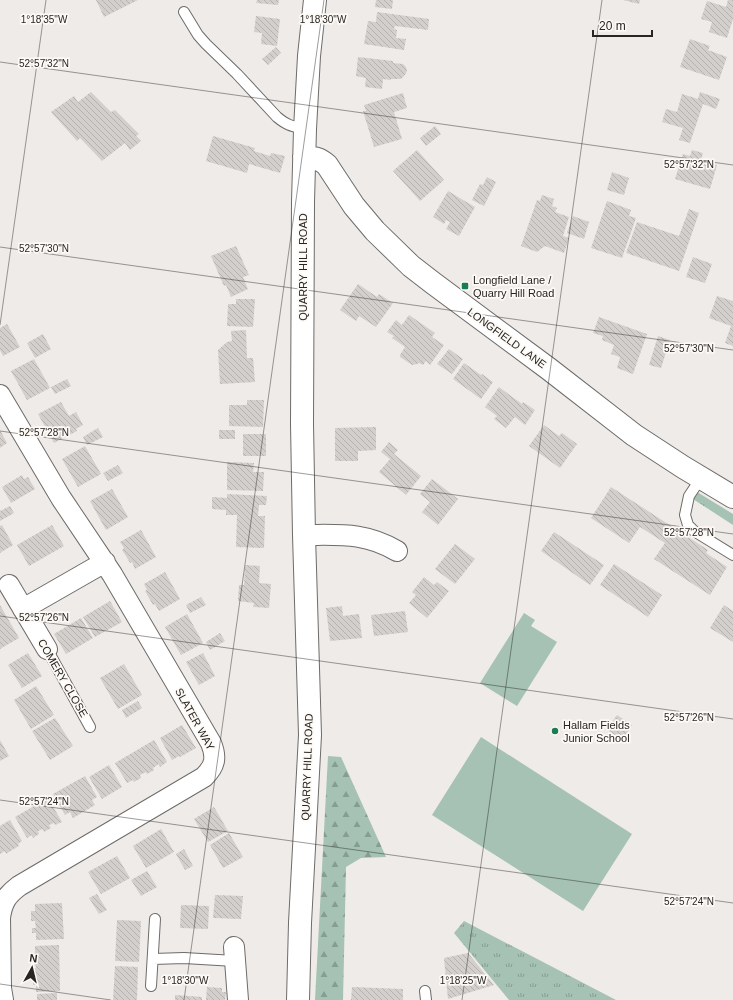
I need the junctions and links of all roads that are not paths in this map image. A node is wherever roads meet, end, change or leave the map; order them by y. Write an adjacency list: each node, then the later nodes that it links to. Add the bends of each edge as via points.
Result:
1 (315, 0): 3 (street, QUARRY HILL ROAD)
2 (184, 12): 3 (lane, via 206,44 284,123)
3 (305, 129): 4 (street, QUARRY HILL ROAD)
4 (304, 157): 6 (street, LONGFIELD LANE, via 316,158 327,165 354,206 375,231 433,284 634,435); 8 (street, QUARRY HILL ROAD)
5 (1, 399): 11 (street, SLATER WAY, via 61,498)
6 (700, 478): 7 (street, LONGFIELD LANE); 10 (lane, via 689,496 685,515 688,525)
7 (733, 497)
8 (304, 535): 9 (street, via 365,537 377,540); 22 (street, QUARRY HILL ROAD, via 310,735)
9 (397, 551)
10 (733, 555)
11 (105, 562): 13 (street); 20 (street, SLATER WAY, via 211,743 215,755 214,762 204,777 10,893 4,901 0,918)
12 (9, 585): 13 (street, COMERY CLOSE)
13 (23, 609): 14 (street, COMERY CLOSE)
14 (46, 649): 15 (lane, COMERY CLOSE)
15 (90, 727)
16 (155, 919): 18 (lane)
17 (234, 954): 18 (lane); 21 (street)
18 (153, 959): 19 (lane)
19 (151, 986)
20 (3, 1000)
21 (238, 1000)
22 (298, 1000)

